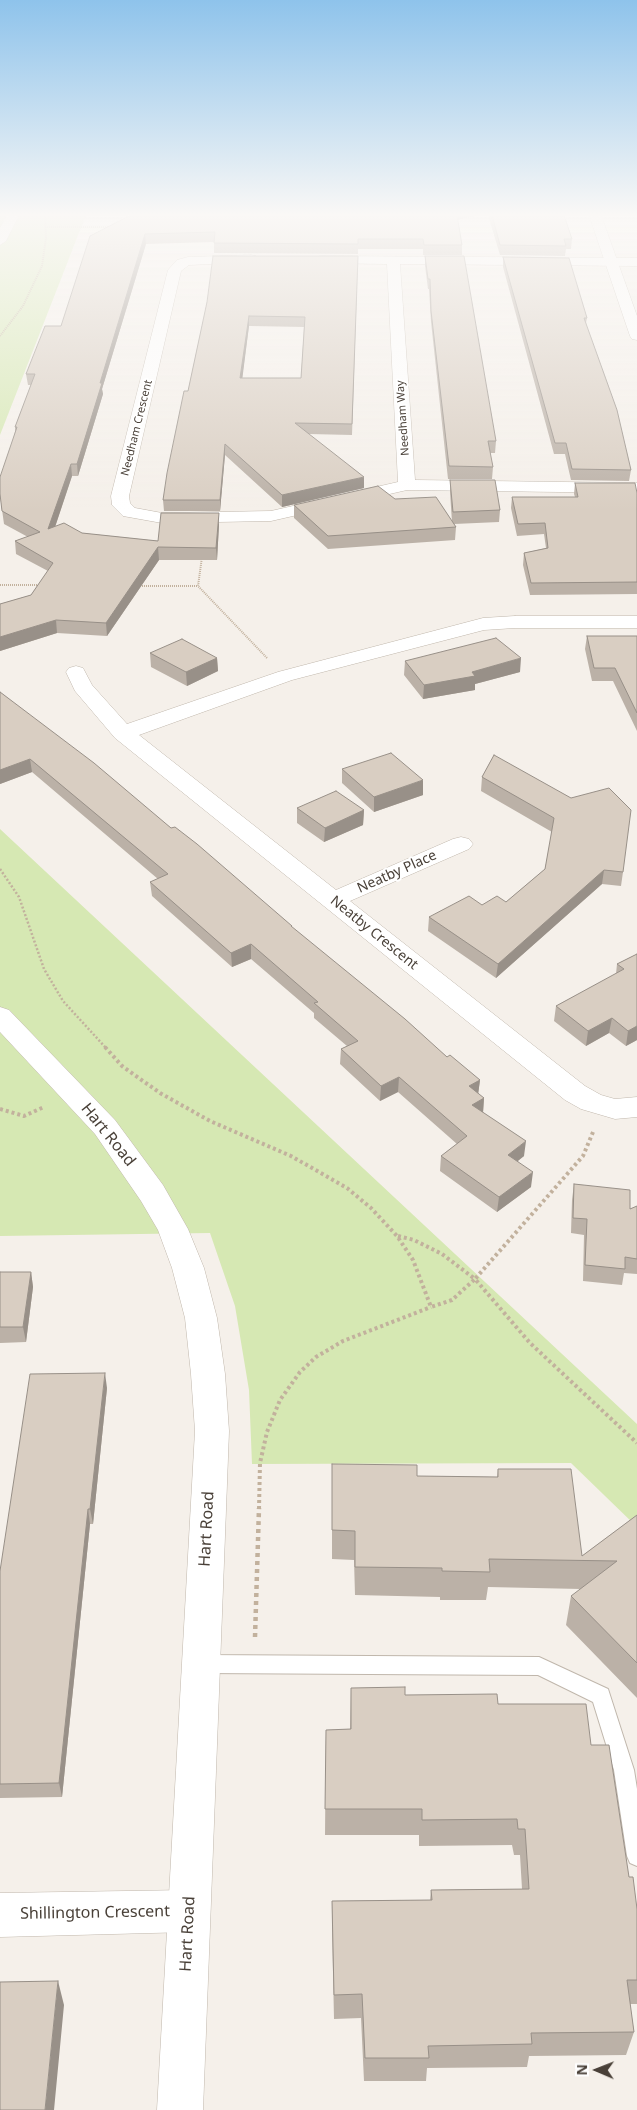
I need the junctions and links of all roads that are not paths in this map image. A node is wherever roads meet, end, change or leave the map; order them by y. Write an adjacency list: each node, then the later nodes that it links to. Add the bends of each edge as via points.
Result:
1 (165, 313): 5 (street, Needham Crescent, via 120,496 121,505 129,512 162,518 252,518)
2 (396, 313): 5 (street, Needham Way)
3 (629, 313): 4 (street)
4 (637, 336)
5 (407, 485): 6 (street, Needham Crescent)
6 (637, 488)
7 (637, 622): 9 (street, via 482,624 285,676)
8 (76, 672): 9 (street, Neatby Crescent, via 82,687)
9 (123, 733): 11 (street, Neatby Crescent)
10 (462, 844): 11 (street, Neatby Place)
11 (333, 900): 13 (street, Neatby Crescent, via 575,1093 614,1109)
12 (0, 1016): 14 (street, Hart Road, via 115,1139 165,1214 188,1268 201,1318 212,1431)
13 (637, 1107)
14 (200, 1664): 15 (lane, via 539,1666 601,1696 624,1770); 16 (street, Hart Road)
15 (637, 1856)
16 (189, 1911): 17 (street, Shillington Crescent); 18 (street, Hart Road)
17 (0, 1915)
18 (180, 2110)

